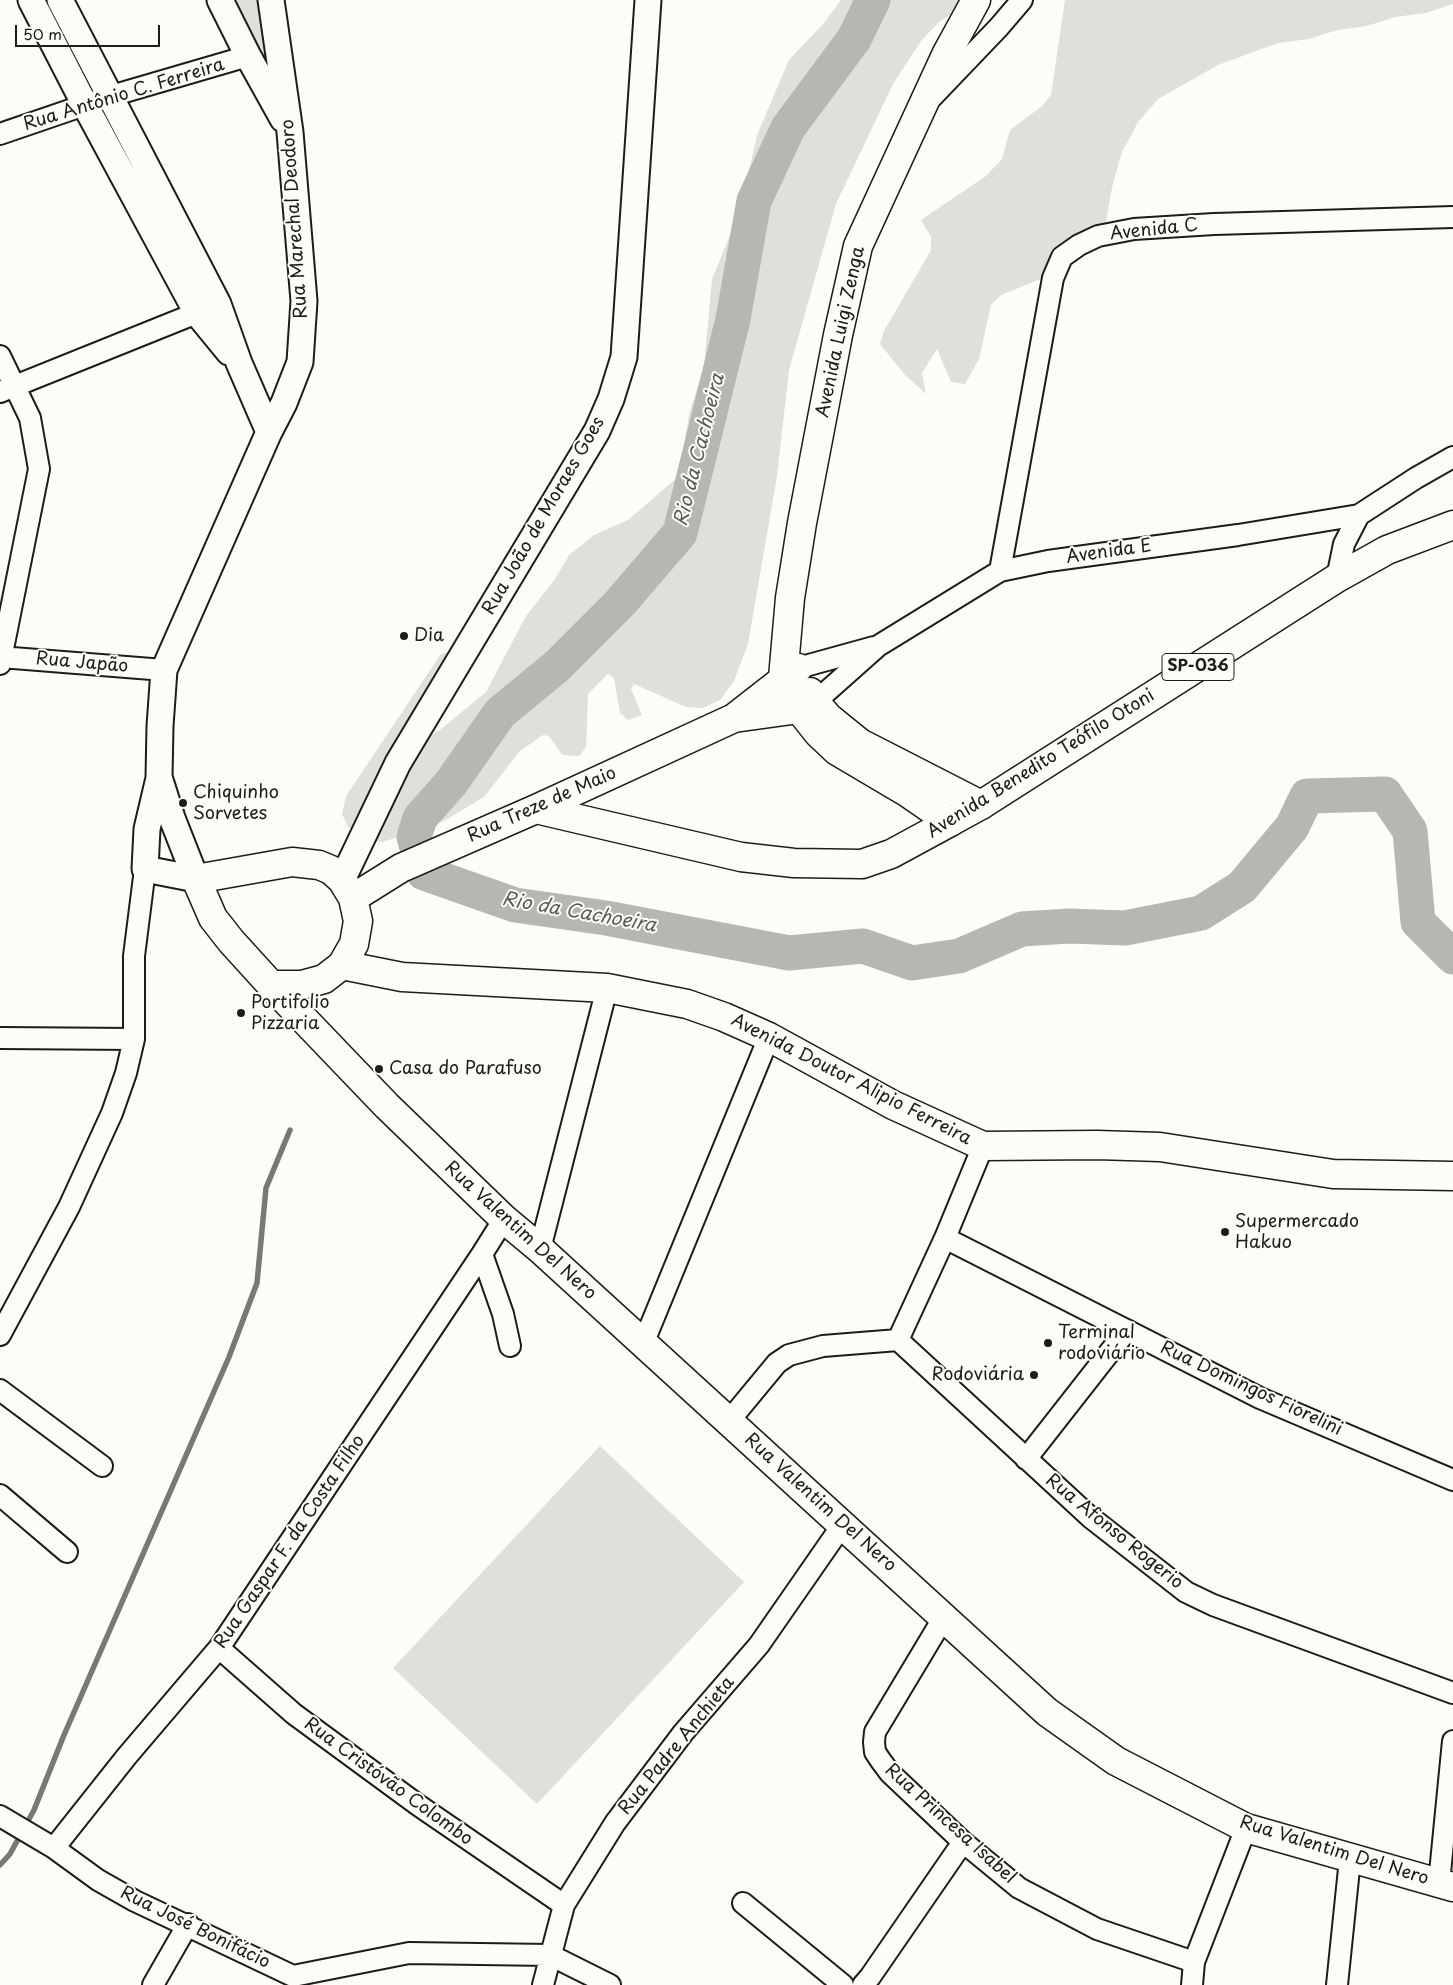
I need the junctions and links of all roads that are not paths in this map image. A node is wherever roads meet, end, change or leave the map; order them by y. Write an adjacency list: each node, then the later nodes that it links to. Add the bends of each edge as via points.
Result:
1 (31, 0): 10 (street)
2 (60, 0): 9 (street)
3 (220, 0): 8 (street)
4 (272, 0): 12 (street, Rua Marechal Deodoro)
5 (648, 0): 36 (street, Rua João de Moraes Goes, via 624,357 611,399 597,431 398,763)
6 (976, 0): 11 (main road, Avenida Luigi Zenga)
7 (1022, 0): 11 (street)
8 (248, 56): 9 (street, Rua Antônio C. Ferreira); 12 (street)
9 (112, 96): 10 (street, Rua Antônio C. Ferreira); 15 (street)
10 (85, 105): 13 (street, Rua Antônio C. Ferreira); 15 (street)
11 (922, 108): 26 (main road, Avenida Luigi Zenga, via 858,246 802,523 790,598)
12 (290, 132): 18 (street, Rua Marechal Deodoro, via 304,301 300,362)
13 (0, 134)
14 (1453, 217): 22 (street, Avenida C, via 1134,229 1098,236 1062,257 1053,278)
15 (208, 309): 17 (street); 18 (street, via 239,363)
16 (0, 356): 17 (street)
17 (8, 390): 25 (street, via 30,418 39,469)
18 (269, 432): 27 (street)
19 (1453, 457): 20 (street)
20 (1360, 515): 22 (street, Avenida E, via 1048,561); 23 (street, via 1344,544)
21 (1453, 525): 23 (main road, Avenida Benedito Teófilo Otoni / SP-036, via 1387,550)
22 (1000, 571): 24 (street, Avenida E)
23 (1337, 578): 31 (main road, Avenida Benedito Teófilo Otoni / SP-036)
24 (878, 646): 26 (street, Avenida E); 28 (street, Avenida E)
25 (0, 659): 27 (street, Rua Japão)
26 (789, 667): 28 (main road); 29 (main road, Rua Treze de Maio)
27 (164, 670): 30 (street)
28 (807, 706): 29 (main road, Rua Treze de Maio); 31 (main road, via 828,717 860,744); 33 (main road, via 818,733 836,751 908,792)
29 (734, 718): 32 (main road, Rua Treze de Maio)
30 (159, 777): 34 (street, via 147,829); 35 (street)
31 (981, 805): 33 (main road, Avenida Benedito Teófilo Otoni / SP-036)
32 (536, 809): 33 (main road, Avenida Benedito Teófilo Otoni, via 741,857 794,863 862,864 891,854); 36 (main road, Rua Treze de Maio)
33 (950, 822)
34 (145, 869): 35 (street); 42 (street, via 134,956)
35 (196, 879): 36 (main road, via 292,862 319,865 330,870); 38 (main road, via 213,918)
36 (348, 889): 37 (main road, via 358,921 354,944)
37 (342, 965): 38 (main road, via 324,978 302,986); 39 (main road, Avenida Doutor Alipio Ferreira, via 402,977)
38 (271, 985): 45 (main road, Rua Valentim Del Nero)
39 (607, 988): 40 (main road, Avenida Doutor Alipio Ferreira, via 687,1004); 47 (street)
40 (769, 1037): 43 (main road, Avenida Doutor Alipio Ferreira, via 893,1105); 52 (street)
41 (0, 1038): 42 (street)
42 (134, 1039): 50 (street, via 112,1113 69,1207)
43 (983, 1146): 44 (main road, Avenida Doutor Alipio Ferreira, via 1160,1147 1333,1174); 46 (street)
44 (1453, 1176)
45 (504, 1220): 47 (main road, Rua Valentim Del Nero); 48 (street, Rua Gaspar F. da Costa Filho)
46 (945, 1238): 49 (street, Rua Domingos Fiorelini); 51 (street)
47 (540, 1249): 52 (main road, Rua Valentim Del Nero)
48 (482, 1254): 53 (street, via 503,1314); 63 (street, Rua Gaspar F. da Costa Filho)
49 (1127, 1330): 56 (street); 58 (street, Rua Domingos Fiorelini, via 1260,1398)
50 (0, 1335)
51 (898, 1340): 55 (street, via 823,1346 789,1355 777,1363); 56 (street, Rua Afonso Rogerio)
52 (643, 1344): 55 (main road, Rua Valentim Del Nero)
53 (510, 1346)
54 (0, 1390): 57 (street)
55 (729, 1421): 60 (main road, Rua Valentim Del Nero)
56 (1026, 1458): 64 (street, Rua Afonso Rogerio, via 1090,1517 1186,1592 1213,1605)
57 (102, 1466)
58 (1453, 1480)
59 (0, 1495): 61 (street)
60 (842, 1524): 62 (main road, Rua Valentim Del Nero); 73 (street, Rua Padre Anchieta, via 759,1645 683,1732 615,1823)
61 (67, 1552)
62 (944, 1617): 67 (main road, Rua Valentim Del Nero, via 1047,1712 1116,1761); 68 (street, Rua Princesa Isabel, via 876,1732 874,1742 875,1752 890,1773)
63 (219, 1648): 69 (street, Rua Gaspar F. da Costa Filho); 73 (street, Rua Cristóvão Colombo, via 294,1714 418,1806)
64 (1453, 1693)
65 (1453, 1741): 71 (street)
66 (7, 1820): 69 (street, Rua José Bonifácio)
67 (1246, 1828): 70 (main road, Rua Valentim Del Nero); 76 (street)
68 (963, 1842): 76 (street, Rua Princesa Isabel, via 1019,1888 1097,1929); 78 (street)
69 (54, 1848): 74 (street, Rua José Bonifácio, via 98,1880)
70 (1350, 1859): 71 (main road, Rua Valentim Del Nero); 84 (street)
71 (1446, 1885)
72 (743, 1903): 82 (street)
73 (564, 1905): 75 (street, Rua Padre Anchieta)
74 (188, 1924): 77 (street, Rua José Bonifácio); 79 (street)
75 (550, 1955): 77 (street, Rua José Bonifácio, via 409,1953); 80 (street, Rua Padre Anchieta); 81 (street, Rua José Bonifácio)
76 (1194, 1962): 83 (street)
77 (293, 1980)
78 (871, 1982)
79 (153, 1985)
80 (543, 1985)
81 (610, 1985)
82 (843, 1985)
83 (1192, 1985)
84 (1336, 1985)

